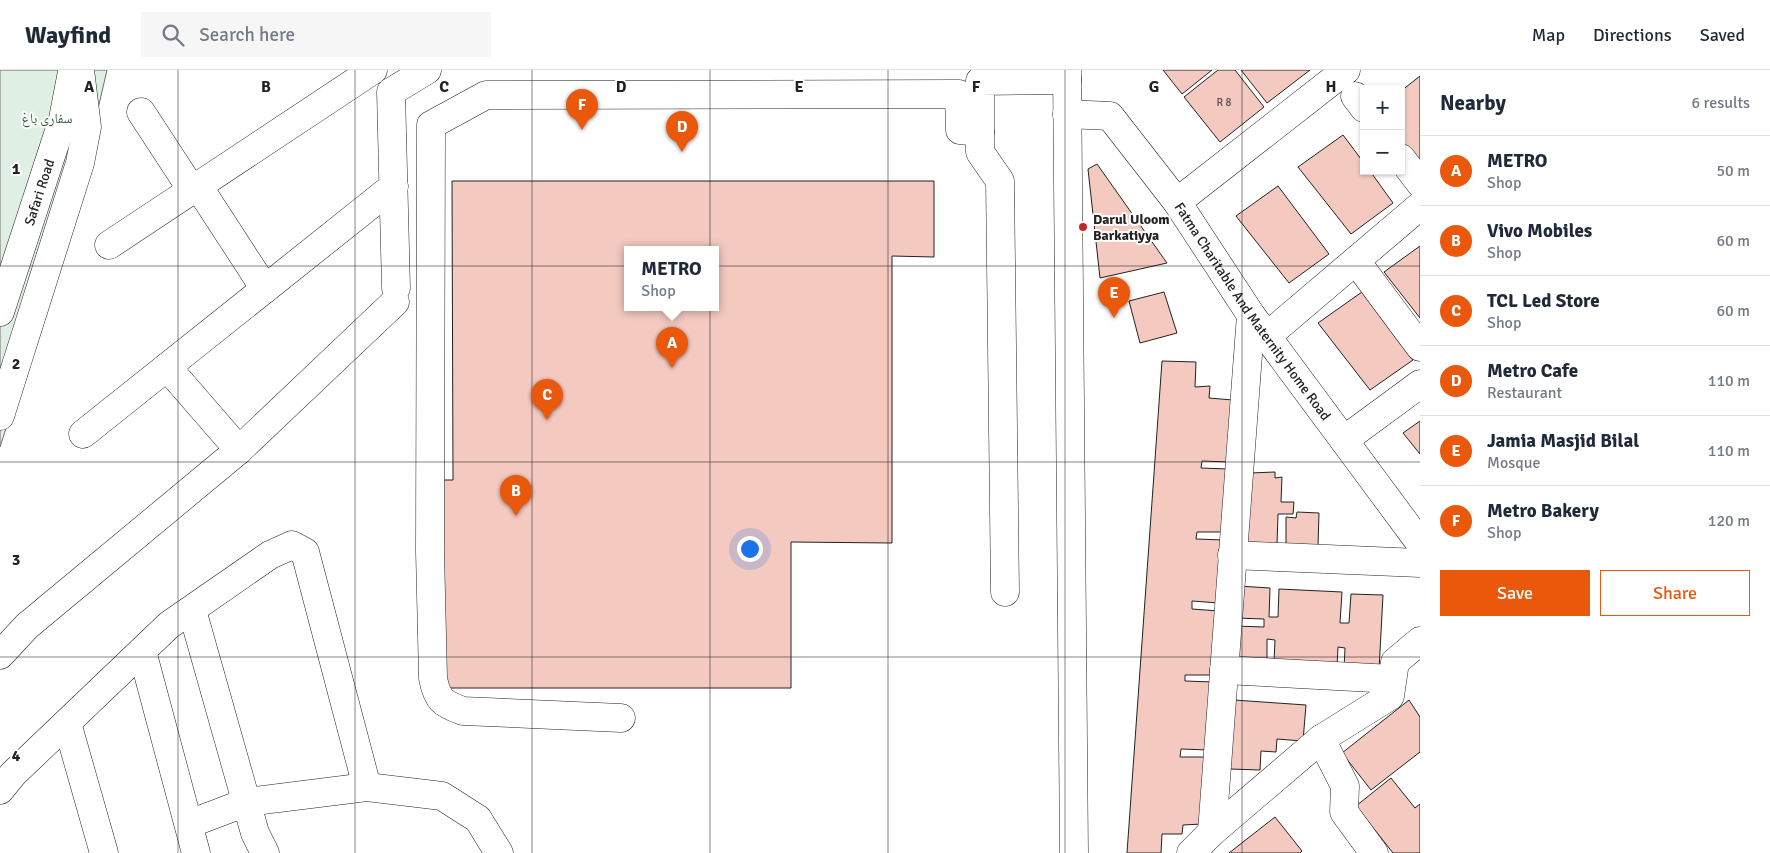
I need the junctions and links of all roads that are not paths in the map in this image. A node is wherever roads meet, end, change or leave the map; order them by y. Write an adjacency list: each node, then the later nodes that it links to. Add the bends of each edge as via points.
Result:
1 (72, 70): 20 (street, Safari Road, via 63,119)
2 (80, 70): 25 (street, via 87,127 80,163)
3 (374, 70): 7 (street); 14 (street)
4 (427, 70): 7 (street)
5 (1345, 70): 15 (street)
6 (1067, 75): 9 (street); 10 (street, via 980,81)
7 (391, 92): 13 (street)
8 (141, 112): 14 (street)
9 (1067, 114): 15 (street, Fatma Charitable And Maternity Home Road, via 1110,116); 51 (street)
10 (980, 132): 32 (street, via 980,152 1000,181); 39 (street, via 960,130 960,94 486,95 431,126 430,552 436,693 447,705 463,711)
11 (1405, 163): 12 (street)
12 (1420, 183)
13 (394, 186): 19 (street); 28 (street, via 396,295)
14 (195, 188): 17 (street); 19 (street)
15 (1178, 202): 21 (street, Fatma Charitable And Maternity Home Road)
16 (1420, 206): 18 (street)
17 (109, 245)
18 (1356, 261): 21 (street); 22 (street)
19 (265, 289): 23 (street)
20 (0, 312)
21 (1259, 325): 27 (street, Fatma Charitable And Maternity Home Road); 30 (street)
22 (1420, 347)
23 (167, 368): 26 (street); 28 (street)
24 (1420, 384): 27 (street)
25 (0, 416)
26 (83, 434)
27 (1344, 440): 29 (street, Fatma Charitable And Maternity Home Road)
28 (239, 450): 36 (street, via 27,626)
29 (1420, 543)
30 (1232, 555): 31 (street); 37 (street)
31 (1420, 563)
32 (1005, 592)
33 (192, 610): 35 (street, via 169,625); 42 (street, via 270,555 292,545 305,552); 44 (street)
34 (1420, 641): 38 (street, via 1395,662)
35 (142, 651): 40 (street); 45 (street)
36 (0, 655)
37 (1224, 670): 38 (street); 46 (street)
38 (1392, 679): 41 (street, via 1390,696)
39 (621, 718)
40 (67, 723): 43 (street); 47 (street)
41 (1321, 739): 46 (street); 53 (street, via 1346,786 1344,812)
42 (367, 787): 44 (street); 50 (street, via 442,796 478,819)
43 (0, 790)
44 (247, 802): 45 (street); 49 (street)
45 (188, 824): 48 (street)
46 (1212, 832): 52 (street)
47 (104, 853)
48 (196, 853)
49 (265, 853)
50 (500, 853)
51 (1074, 853)
52 (1191, 853)
53 (1374, 853)

